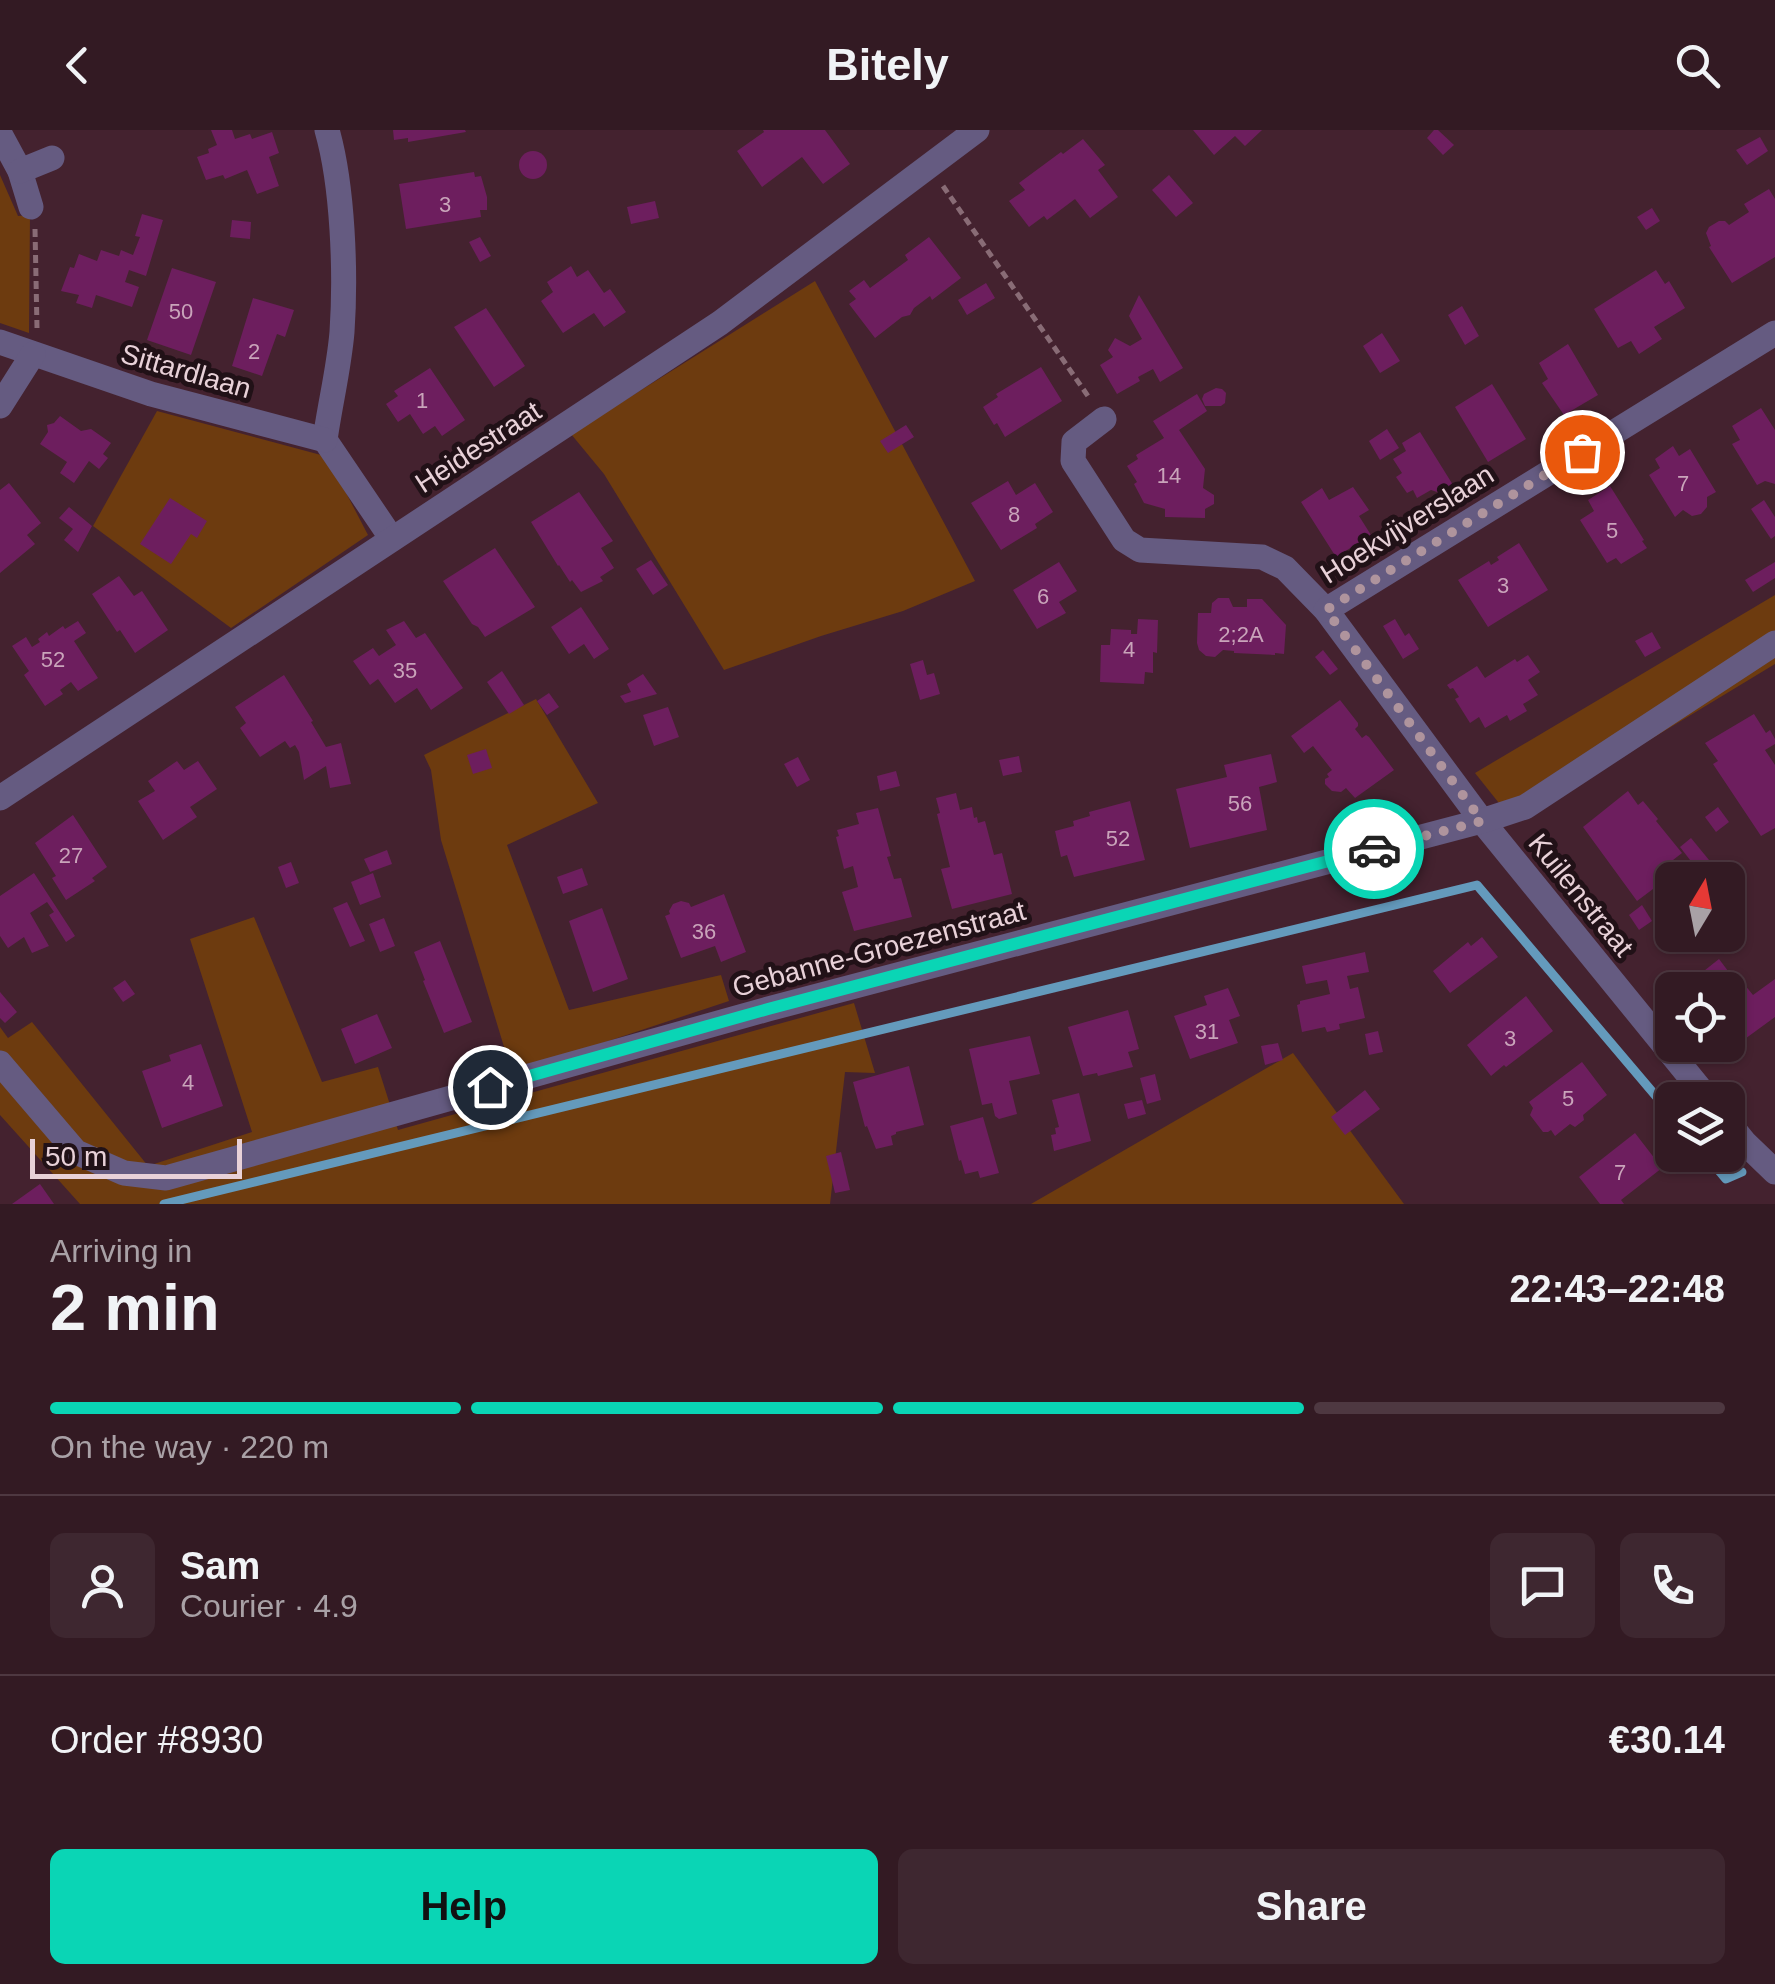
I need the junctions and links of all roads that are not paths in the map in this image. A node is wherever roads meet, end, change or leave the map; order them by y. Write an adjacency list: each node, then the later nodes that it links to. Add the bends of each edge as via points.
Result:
1 (327, 130): 12 (street, via 343,251 342,333)
2 (977, 130): 13 (street, Heidestraat, via 720,322)
3 (0, 134): 5 (street)
4 (52, 158): 5 (street)
5 (20, 172): 6 (street)
6 (32, 207)
7 (1775, 333): 14 (street, Hoekvijverslaan)
8 (0, 342): 9 (street, Sittardlaan)
9 (33, 354): 10 (street); 12 (street, Sittardlaan)
10 (0, 406)
11 (1104, 419): 14 (street, Hoekvijverslaan, via 1074,442 1072,461 1124,540 1140,550 1262,557 1285,568)
12 (324, 440): 13 (street)
13 (392, 539): 16 (street, Heidestraat)
14 (1326, 610): 17 (street, Hoekvijverslaan)
15 (1775, 643): 17 (street, Gebanne-Groezenstraat, via 1525,807)
16 (0, 798)
17 (1482, 821): 18 (street, Gebanne-Groezenstraat, via 768,1009 166,1178 124,1173 76,1152); 19 (street, Kuilenstraat)
18 (0, 1062)
19 (1695, 1082)
20 (1745, 1144): 21 (street)
21 (1775, 1172)

